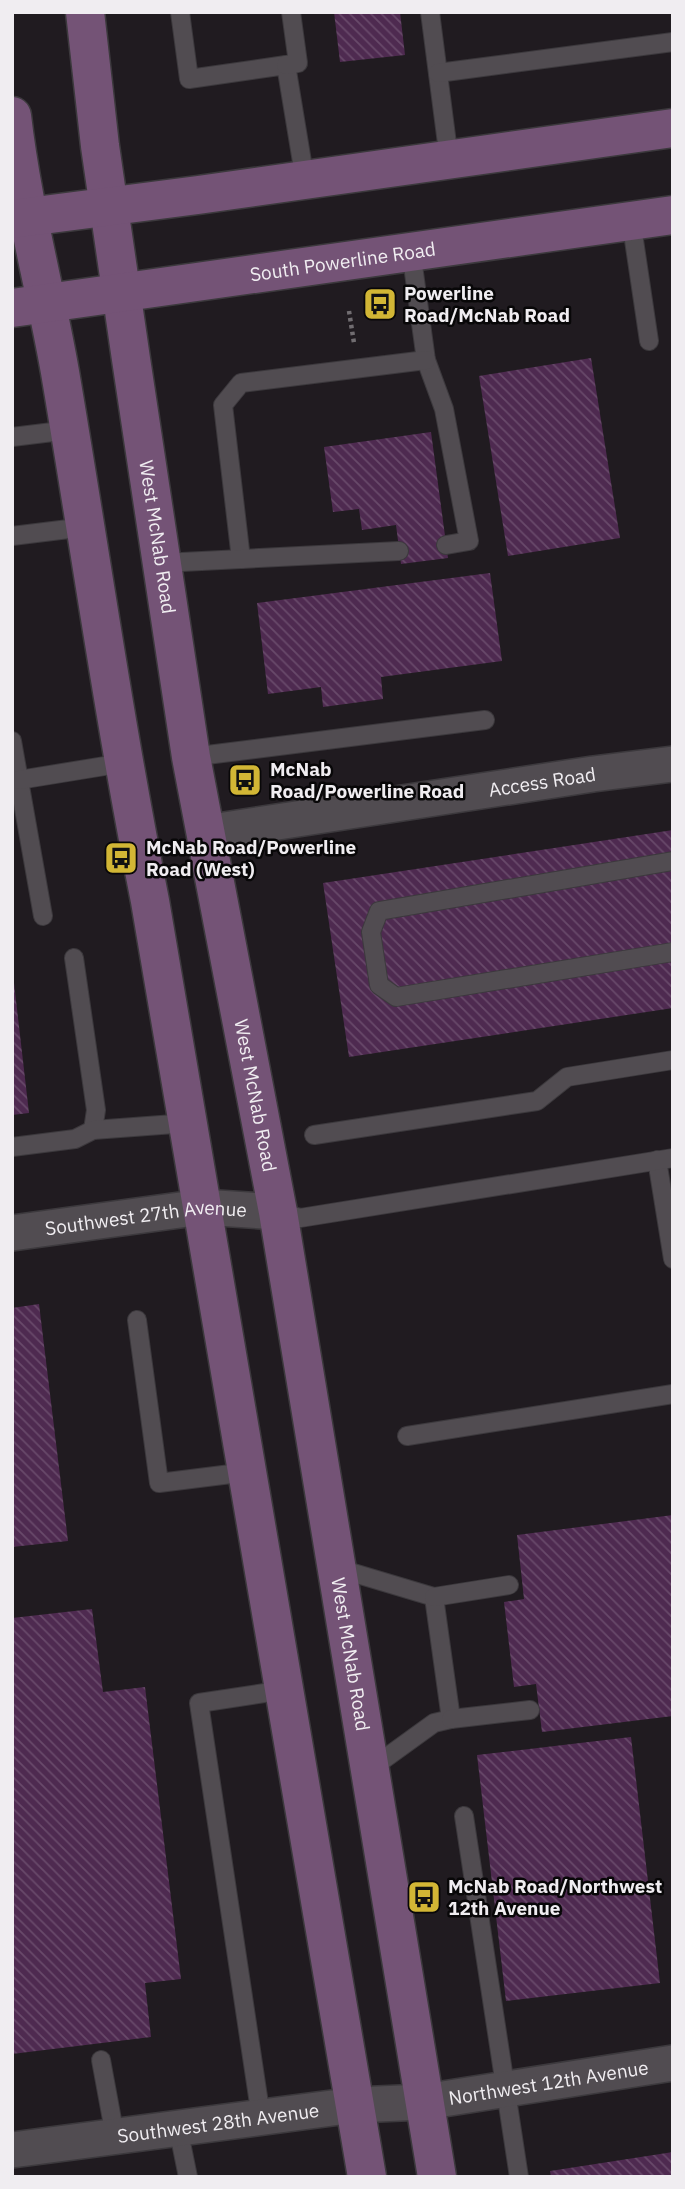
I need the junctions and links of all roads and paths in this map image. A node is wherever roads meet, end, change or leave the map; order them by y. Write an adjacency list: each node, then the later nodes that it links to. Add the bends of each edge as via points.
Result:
1 (85, 12): 12 (main road, West McNab Road)
2 (180, 12): 6 (lane, via 189,79)
3 (291, 12): 6 (lane, via 298,63)
4 (430, 12): 7 (lane)
5 (673, 42): 7 (lane)
6 (286, 65): 11 (lane)
7 (438, 73): 10 (lane)
8 (12, 116): 14 (main road)
9 (673, 128): 10 (main road)
10 (449, 159): 11 (main road)
11 (304, 180): 12 (main road)
12 (109, 206): 14 (main road); 17 (main road, West McNab Road)
13 (673, 215): 15 (main road, South Powerline Road)
14 (20, 218): 18 (main road)
15 (631, 220): 16 (main road, South Powerline Road); 20 (lane)
16 (411, 251): 17 (main road, South Powerline Road); 22 (lane)
17 (122, 292): 18 (main road, South Powerline Road); 30 (main road, West McNab Road)
18 (29, 305): 23 (main road)
19 (349, 311): 21 (path)
20 (649, 341)
21 (354, 343)
22 (426, 360): 27 (lane, via 444,409 469,541); 29 (lane, via 241,383 223,405)
23 (69, 430): 24 (lane); 25 (main road)
24 (12, 437)
25 (85, 527): 26 (lane); 34 (main road)
26 (12, 536)
27 (446, 545)
28 (400, 551): 29 (lane)
29 (241, 559): 30 (lane)
30 (162, 563): 33 (main road, West McNab Road)
31 (485, 720): 33 (lane)
32 (12, 741): 36 (lane)
33 (191, 757): 37 (main road, West McNab Road)
34 (123, 763): 36 (lane); 43 (main road)
35 (673, 764): 37 (street, Access Road)
36 (19, 780): 39 (lane)
37 (205, 833): 49 (main road, West McNab Road)
38 (673, 861): 40 (lane, via 379,911 371,932 379,985 396,997)
39 (43, 916)
40 (673, 952)
41 (74, 958): 44 (lane, via 96,1110)
42 (673, 1060): 45 (lane, via 567,1077 537,1101)
43 (188, 1123): 44 (lane); 48 (main road)
44 (93, 1130): 46 (lane, via 75,1139)
45 (314, 1135)
46 (12, 1147)
47 (665, 1159): 49 (lane, via 300,1218); 51 (lane)
48 (202, 1207): 49 (street, Southwest 27th Avenue); 50 (street, Southwest 27th Avenue); 55 (main road)
49 (278, 1212): 56 (main road, West McNab Road)
50 (12, 1233)
51 (673, 1259)
52 (137, 1320): 55 (lane, via 159,1483)
53 (673, 1394): 54 (lane)
54 (407, 1436)
55 (247, 1472): 59 (main road)
56 (336, 1568): 58 (lane); 62 (main road, West McNab Road)
57 (509, 1585): 58 (lane)
58 (434, 1597): 61 (lane)
59 (284, 1690): 68 (main road); 69 (lane, via 199,1703)
60 (530, 1710): 61 (lane)
61 (450, 1720): 62 (lane, via 434,1723)
62 (369, 1770): 67 (main road, West McNab Road)
63 (464, 1816): 66 (lane)
64 (101, 2060): 71 (lane)
65 (673, 2063): 66 (street, Northwest 12th Avenue)
66 (504, 2089): 67 (street, Northwest 12th Avenue); 76 (lane)
67 (424, 2102): 68 (street, Southwest 28th Avenue); 75 (main road, West McNab Road)
68 (355, 2105): 69 (street, Southwest 28th Avenue); 74 (main road)
69 (261, 2117): 70 (street, Southwest 28th Avenue)
70 (178, 2128): 71 (street, Southwest 28th Avenue); 73 (lane)
71 (116, 2136): 72 (street, Southwest 28th Avenue)
72 (12, 2150)
73 (188, 2177)
74 (367, 2177)
75 (436, 2177)
76 (519, 2177)

